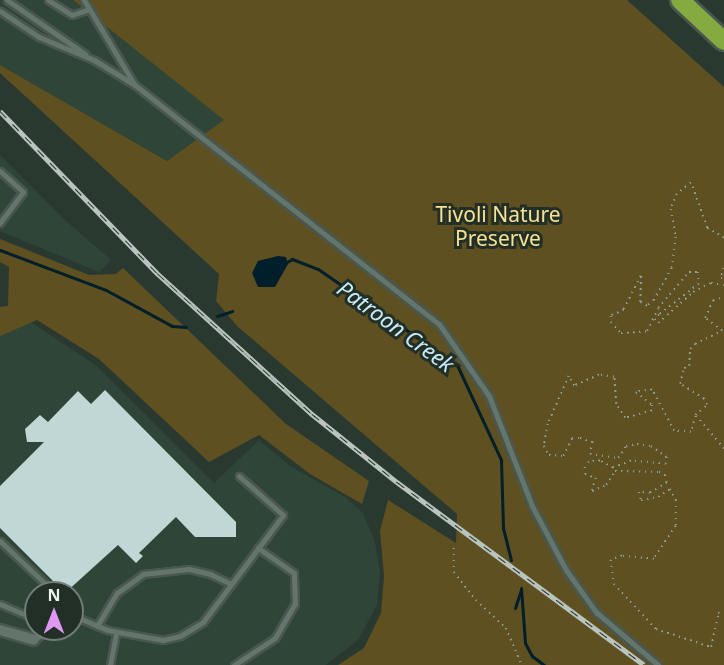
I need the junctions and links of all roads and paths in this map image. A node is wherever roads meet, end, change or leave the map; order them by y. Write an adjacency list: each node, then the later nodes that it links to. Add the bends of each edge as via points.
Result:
1 (7, 0): 8 (lane)
2 (48, 0): 5 (lane, via 72,15)
3 (84, 0): 5 (lane)
4 (680, 0): 7 (highway)
5 (89, 9): 9 (lane)
6 (0, 11): 8 (lane, via 39,37)
7 (724, 41)
8 (94, 60): 9 (lane)
9 (135, 85): 36 (lane, via 439,324 489,396 532,506 566,570 596,612)
10 (0, 171): 11 (lane, via 22,192)
11 (0, 223)
12 (724, 238): 15 (path, via 707,228 691,183 677,194 671,209 676,237 672,268 654,300 647,306 640,302 641,276 624,310 615,311 611,322 621,333 648,331 658,308 689,272 698,272 699,284 659,315 655,320 658,322 693,292 711,284)
13 (724, 268): 14 (path)
14 (724, 278)
15 (724, 285)
16 (724, 297): 17 (path, via 713,300 705,318 722,331 690,349 680,384 707,405)
17 (696, 416): 18 (path); 27 (path, via 691,432 675,431 652,390 641,390 636,392 652,405 652,411 625,418 616,404 614,377 599,375 574,386 569,376 548,424 544,446 549,455 563,456 572,438 580,438 592,442 590,454 618,458 626,446 637,444 651,446 667,457 666,464 631,461 613,468 600,461 589,462 585,467 585,474 596,478 592,491 606,484 615,471 659,472 665,475 667,483 650,493 639,492 641,500 658,497 670,489 676,500 676,526 654,559 622,556 611,560 614,584 657,629 711,647 718,614)
18 (724, 449)
19 (239, 476): 21 (lane, via 283,515)
20 (0, 541): 23 (lane)
21 (258, 548): 24 (lane); 34 (lane, via 294,573 295,604 275,638)
22 (454, 548): 35 (path, via 454,572 506,628)
23 (42, 581)
24 (231, 584): 29 (lane, via 189,569 143,574 117,593); 31 (lane, via 203,622 180,636 163,640)
25 (0, 604): 26 (lane)
26 (24, 614)
27 (724, 614)
28 (84, 620): 29 (lane)
29 (98, 626): 31 (lane)
30 (0, 630): 32 (street)
31 (116, 633): 33 (lane)
32 (24, 637)
33 (110, 665)
34 (234, 665)
35 (522, 665)
36 (658, 665)

